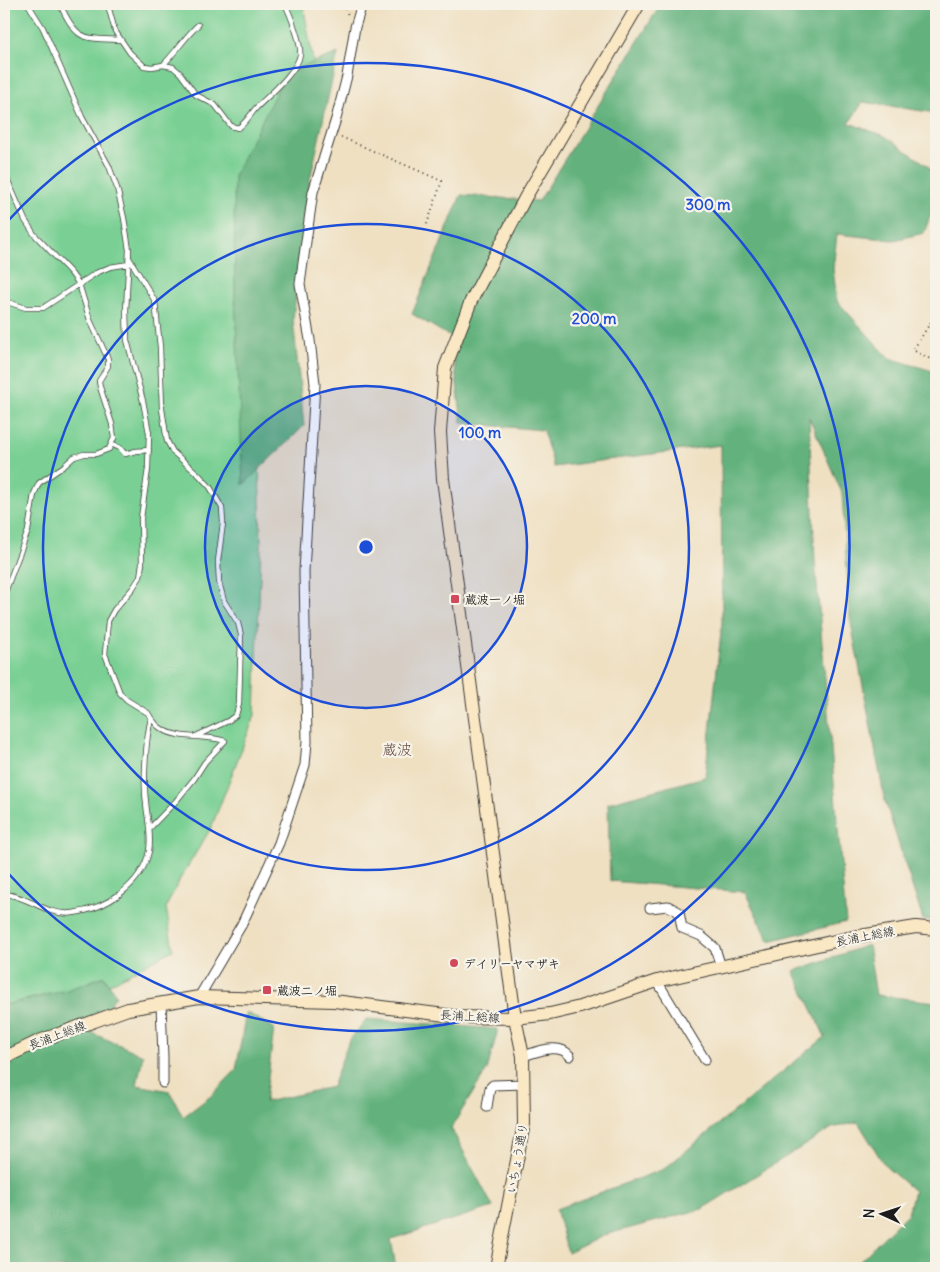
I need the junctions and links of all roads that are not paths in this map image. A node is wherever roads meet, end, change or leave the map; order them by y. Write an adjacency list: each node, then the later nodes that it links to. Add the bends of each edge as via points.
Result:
1 (28, 4): 11 (lane, via 43,28 82,117 109,166 124,218)
2 (60, 4): 8 (lane, via 76,33 89,38)
3 (106, 4): 8 (lane)
4 (285, 4): 9 (lane, via 300,56 288,76 238,128 231,126 216,105 196,95 173,66)
5 (362, 4): 26 (street, via 347,76 313,192 300,284 315,384 304,571 305,765 267,870 242,924)
6 (639, 4): 28 (street, いちょう通り, via 520,206 471,301 445,368 440,432 443,479)
7 (198, 24): 9 (lane)
8 (121, 40): 9 (lane, via 144,66)
9 (163, 65)
10 (4, 172): 13 (lane, via 34,234)
11 (129, 257): 12 (lane); 19 (lane, via 155,301 167,441 172,452 210,487 222,508 219,582 224,601 238,623 241,635 236,715)
12 (129, 264): 13 (lane, via 110,267); 16 (lane, via 127,340 144,402)
13 (79, 284): 14 (lane, via 43,308 26,308); 15 (lane, via 90,320 108,358 108,366 99,381 112,424 114,438)
14 (4, 301)
15 (111, 444): 16 (lane, via 125,454); 17 (lane, via 109,449 96,454 74,456 39,483 28,531)
16 (149, 450): 18 (lane, via 141,518 140,577 108,621 105,645 120,693)
17 (4, 595)
18 (151, 718): 19 (lane, via 159,727); 20 (lane, via 146,800)
19 (194, 737): 20 (lane, via 214,737 225,741)
20 (150, 828): 21 (lane, via 149,852 134,881 120,895 93,908 61,913)
21 (4, 894)
22 (650, 908): 24 (street, via 668,906 679,912 682,928 701,936 715,948)
23 (936, 929): 24 (street, 長浦上総線, via 889,930)
24 (721, 967): 25 (street, 長浦上総線)
25 (657, 981): 28 (street, 長浦上総線, via 580,1007); 32 (street)
26 (199, 997): 27 (street, 長浦上総線); 28 (street, 長浦上総線, via 334,1001 461,1017)
27 (161, 1004): 31 (street, 長浦上総線, via 128,1009 39,1041); 33 (street)
28 (515, 1018): 29 (street, いちょう通り)
29 (523, 1056): 30 (street, via 549,1049 566,1051); 34 (street, いちょう通り)
30 (570, 1056)
31 (4, 1058)
32 (705, 1060)
33 (163, 1083)
34 (524, 1084): 35 (street, via 493,1086); 36 (street, いちょう通り, via 524,1124)
35 (487, 1107)
36 (496, 1268)

